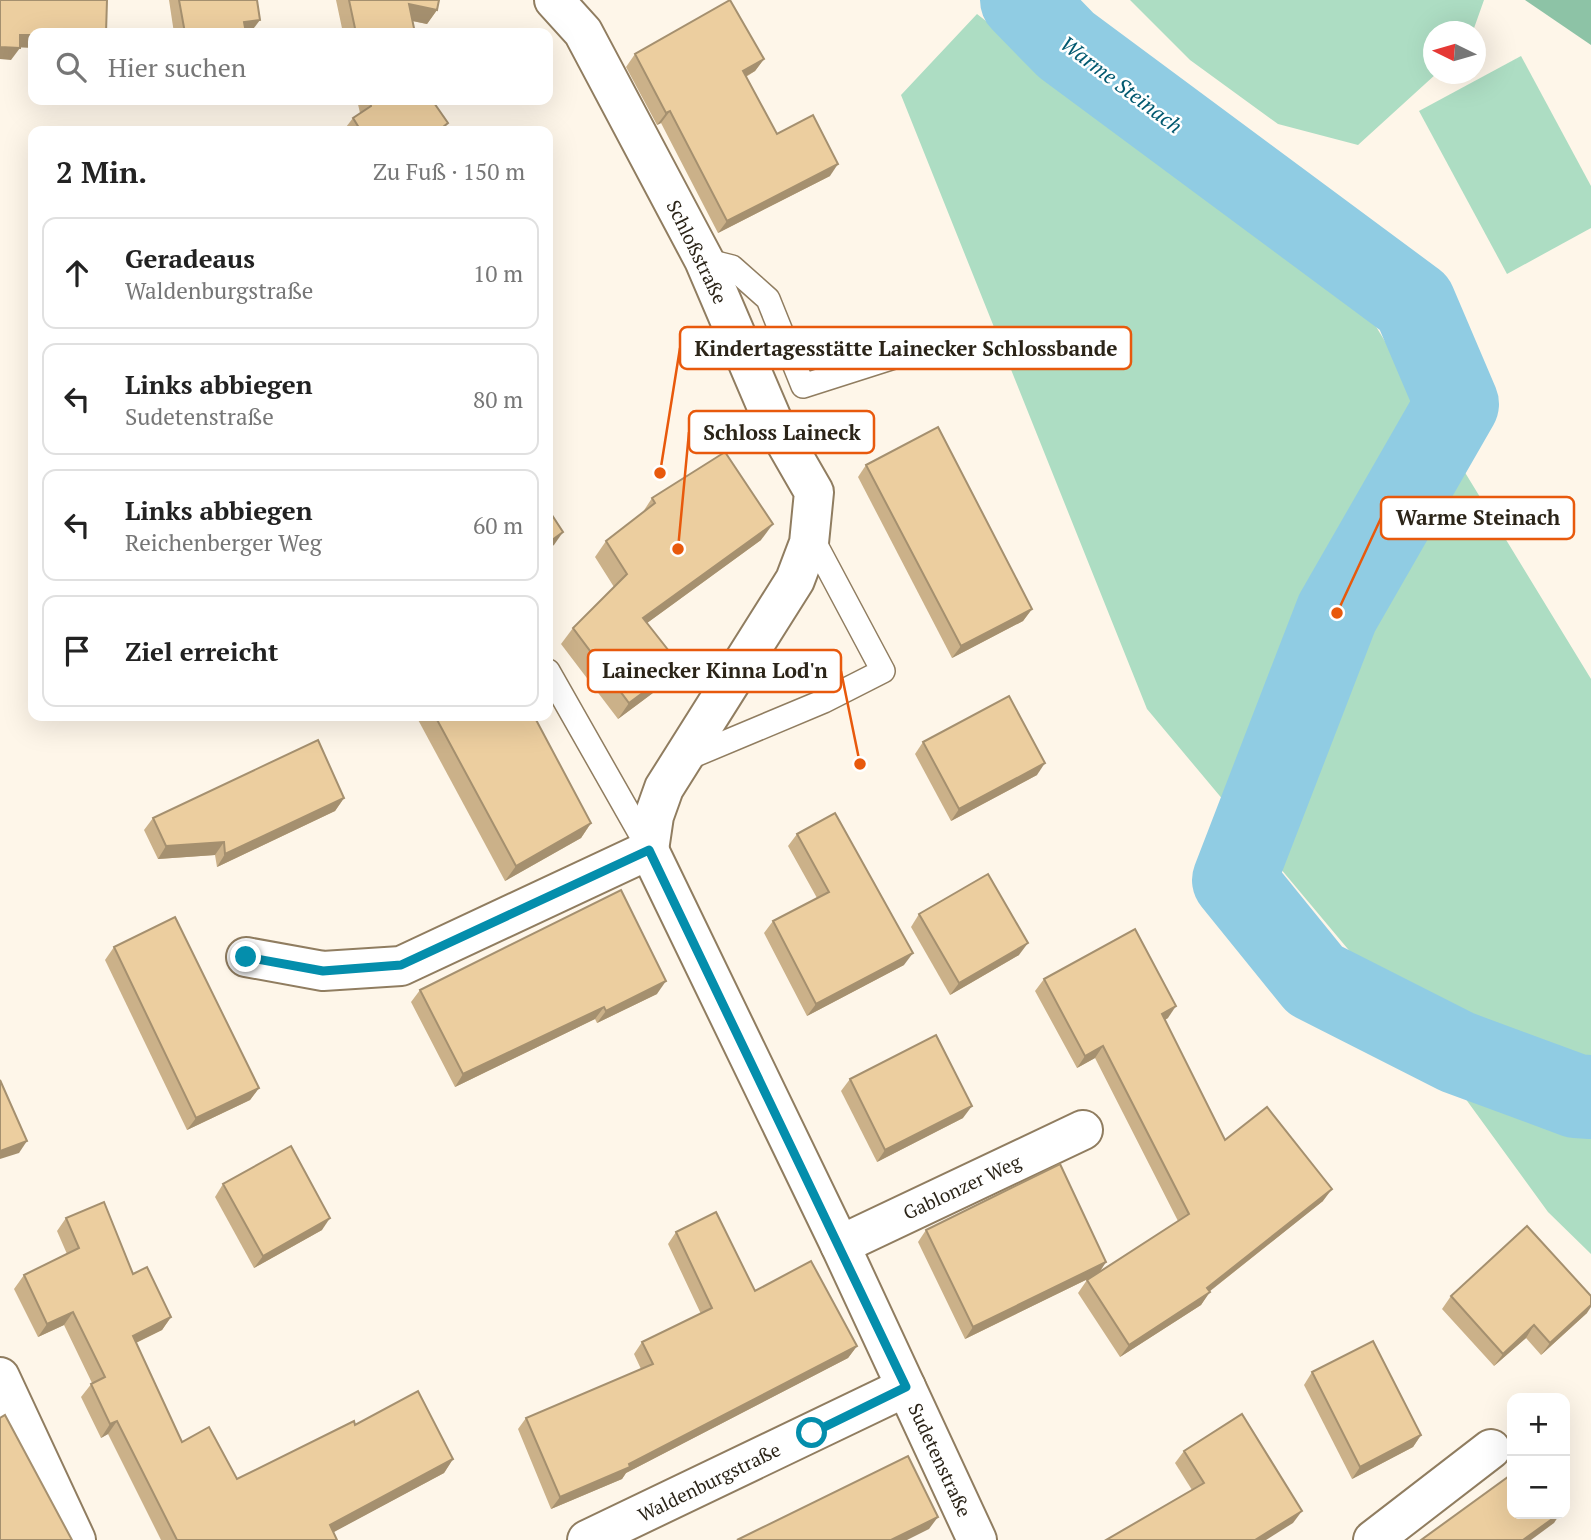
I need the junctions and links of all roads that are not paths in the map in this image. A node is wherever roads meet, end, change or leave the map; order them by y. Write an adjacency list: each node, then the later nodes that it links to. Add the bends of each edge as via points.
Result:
1 (554, 0): 2 (street, Schloßstraße, via 583,32)
2 (704, 260): 3 (lane, via 732,267 768,299 803,386); 4 (street, Schloßstraße, via 772,419 814,492)
3 (897, 356)
4 (810, 534): 6 (street, Schloßstraße, via 795,580); 6 (lane, via 883,671 824,701)
5 (553, 680): 7 (lane)
6 (680, 761): 7 (street, Schloßstraße, via 654,816)
7 (649, 850): 8 (street, via 401,965 323,971); 10 (street, Sudetenstraße)
8 (246, 957)
9 (1083, 1130): 10 (street, Gablonzer Weg)
10 (840, 1245): 12 (street, Sudetenstraße)
11 (0, 1377): 14 (street)
12 (906, 1387): 15 (street, Waldenburgstraße); 16 (street, Sudetenstraße)
13 (1492, 1449): 17 (street)
14 (76, 1540)
15 (587, 1540)
16 (976, 1540)
17 (1373, 1540)

